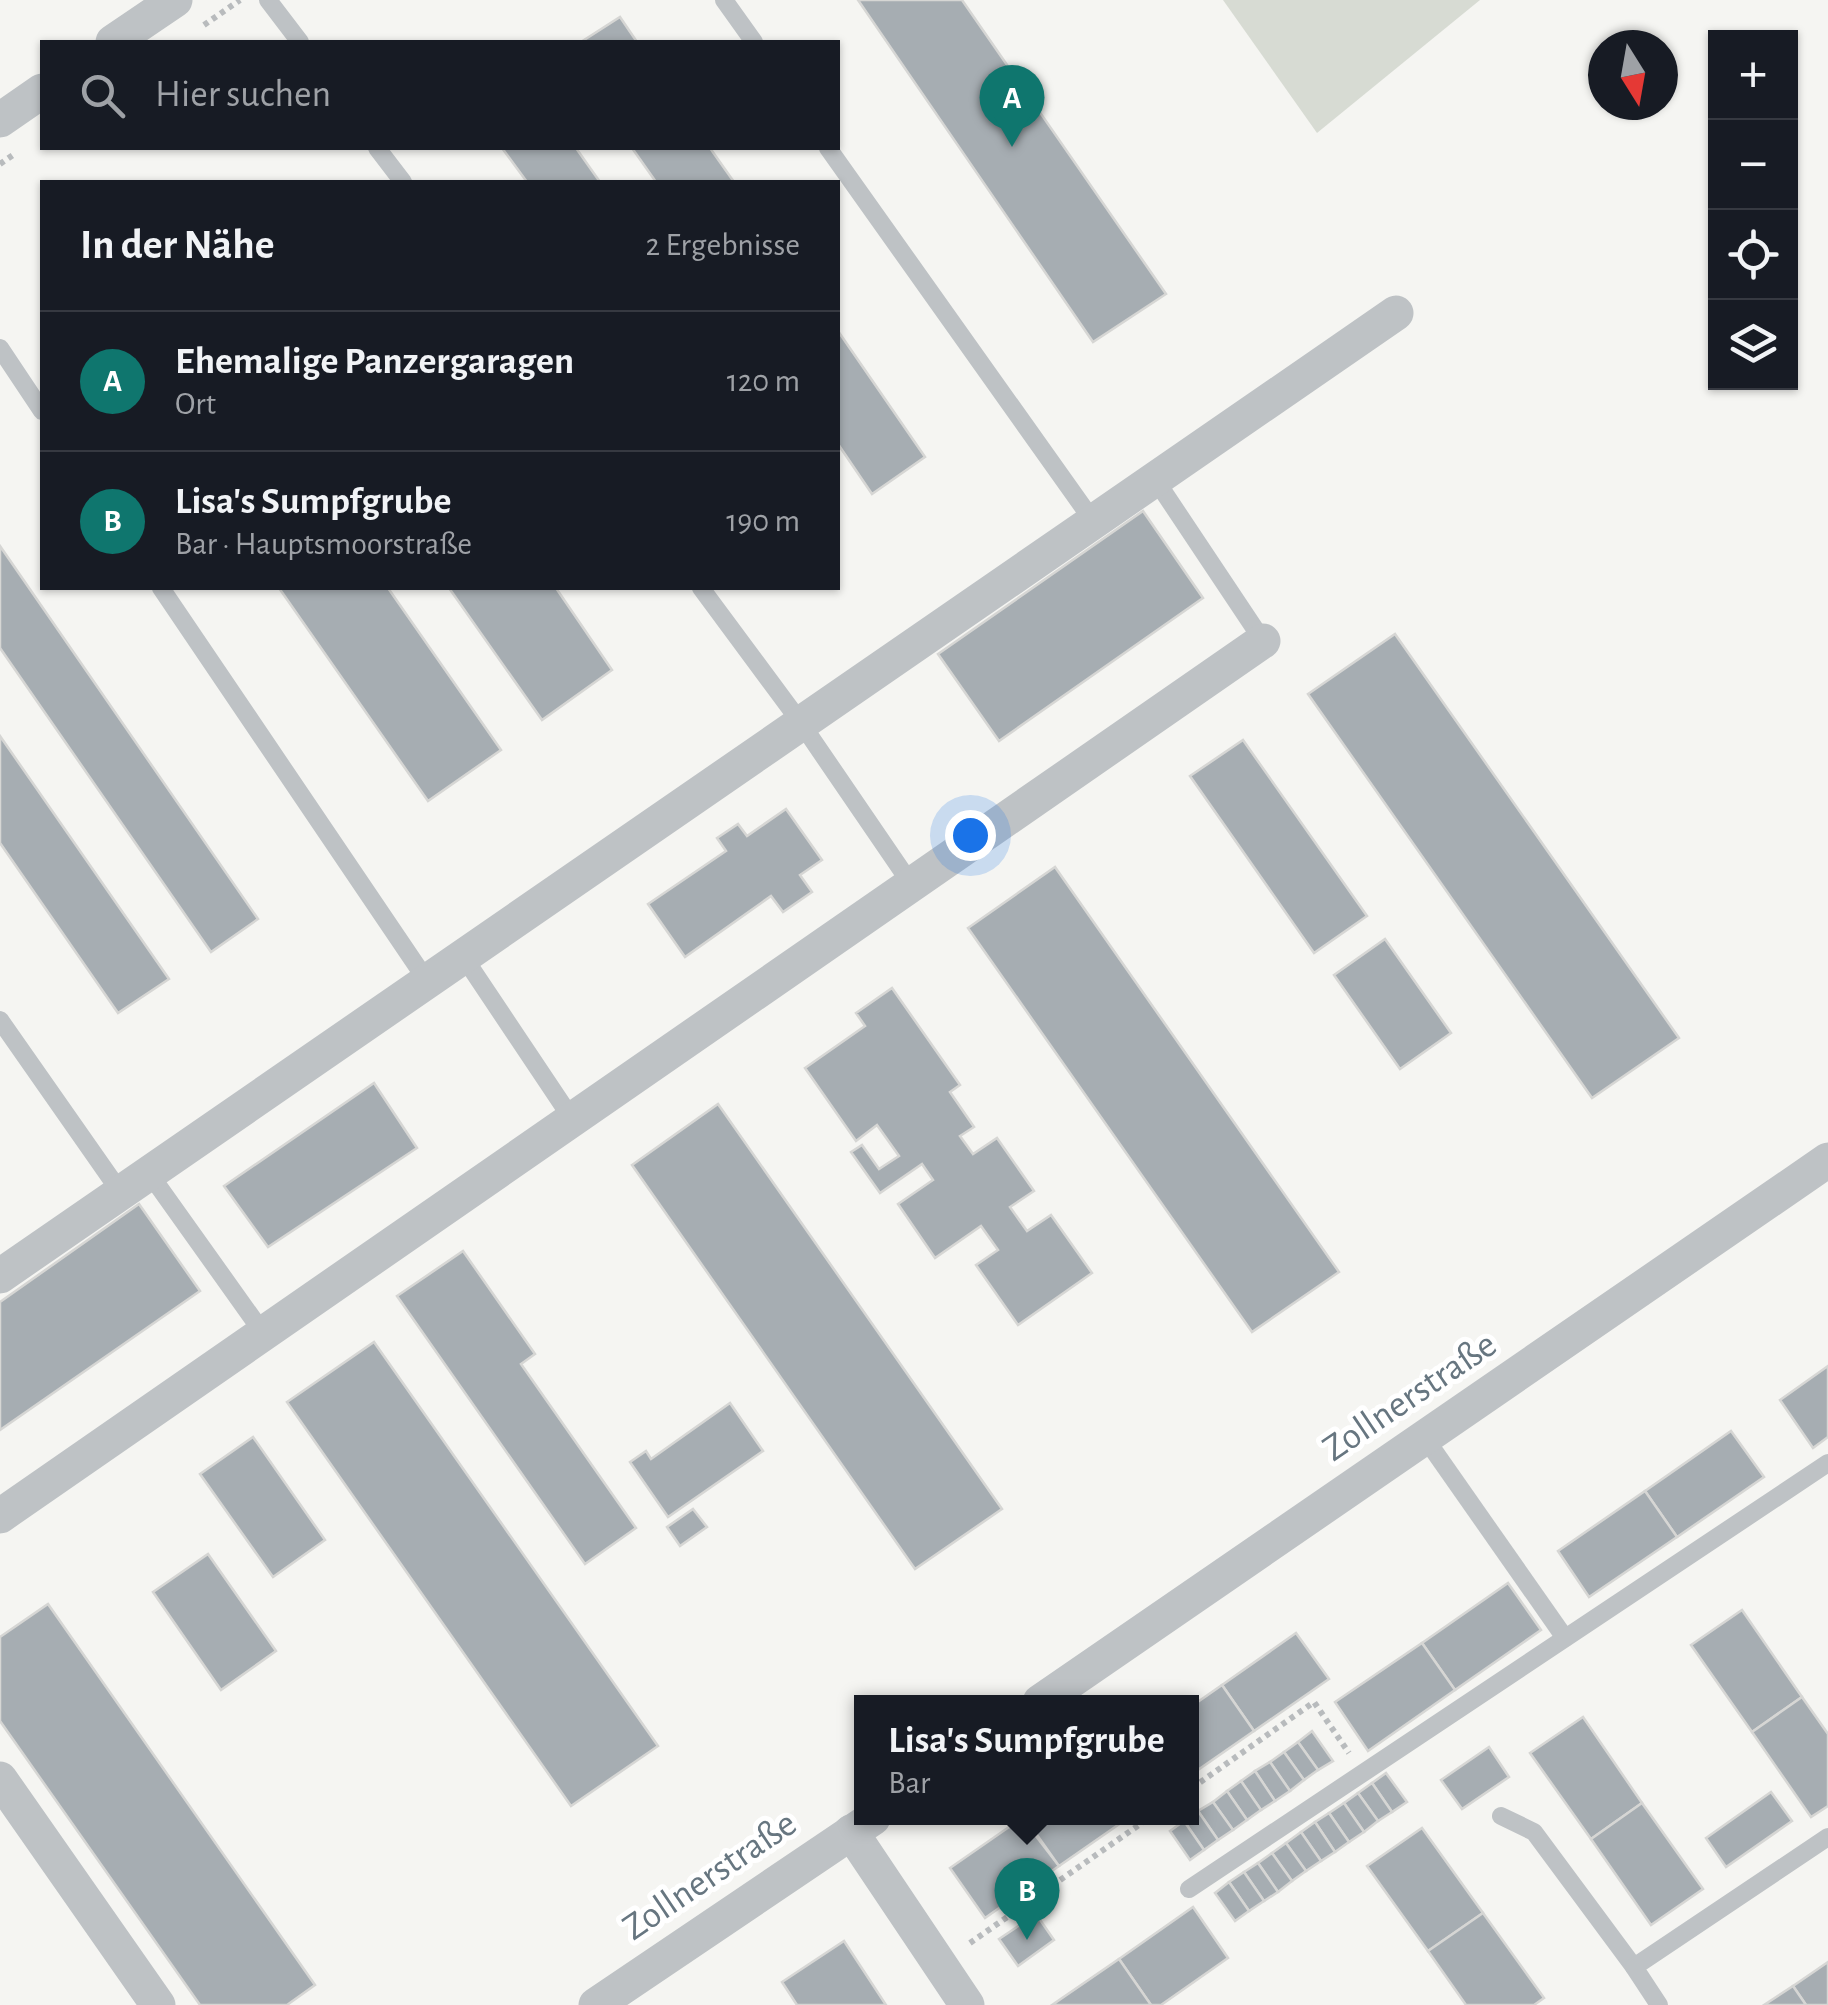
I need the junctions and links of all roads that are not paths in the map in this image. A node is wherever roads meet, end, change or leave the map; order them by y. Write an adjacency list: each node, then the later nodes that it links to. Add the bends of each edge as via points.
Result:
1 (175, 0): 4 (street)
2 (268, 0): 5 (lane)
3 (724, 0): 6 (lane)
4 (116, 40)
5 (298, 40)
6 (753, 40)
7 (40, 92): 8 (street)
8 (0, 120)
9 (379, 150): 11 (lane)
10 (829, 150): 16 (lane)
11 (401, 180)
12 (1396, 313): 15 (street)
13 (0, 348): 14 (lane)
14 (40, 408)
15 (1155, 479): 16 (street); 19 (lane)
16 (1093, 522): 20 (street)
17 (163, 590): 23 (lane)
18 (702, 590): 20 (lane)
19 (1262, 641): 21 (street)
20 (801, 723): 21 (lane); 22 (street)
21 (912, 884): 25 (street)
22 (463, 956): 23 (street); 25 (lane)
23 (427, 982): 27 (street)
24 (0, 1020): 27 (lane)
25 (572, 1119): 29 (street)
26 (1828, 1160): 30 (street, Zollnerstraße)
27 (135, 1183): 28 (street); 29 (lane)
28 (0, 1276)
29 (263, 1333): 32 (street)
30 (1425, 1438): 33 (lane); 34 (street, Zollnerstraße)
31 (1828, 1463): 33 (lane)
32 (0, 1516)
33 (1566, 1638): 39 (lane)
34 (1050, 1695)
35 (0, 1778): 41 (street)
36 (1501, 1816): 40 (lane, via 1534,1832)
37 (862, 1825): 42 (street, Zollnerstraße); 43 (street)
38 (1828, 1837): 40 (lane)
39 (1189, 1889)
40 (1634, 1967): 44 (lane)
41 (158, 2005)
42 (596, 2005)
43 (967, 2005)
44 (1659, 2005)

